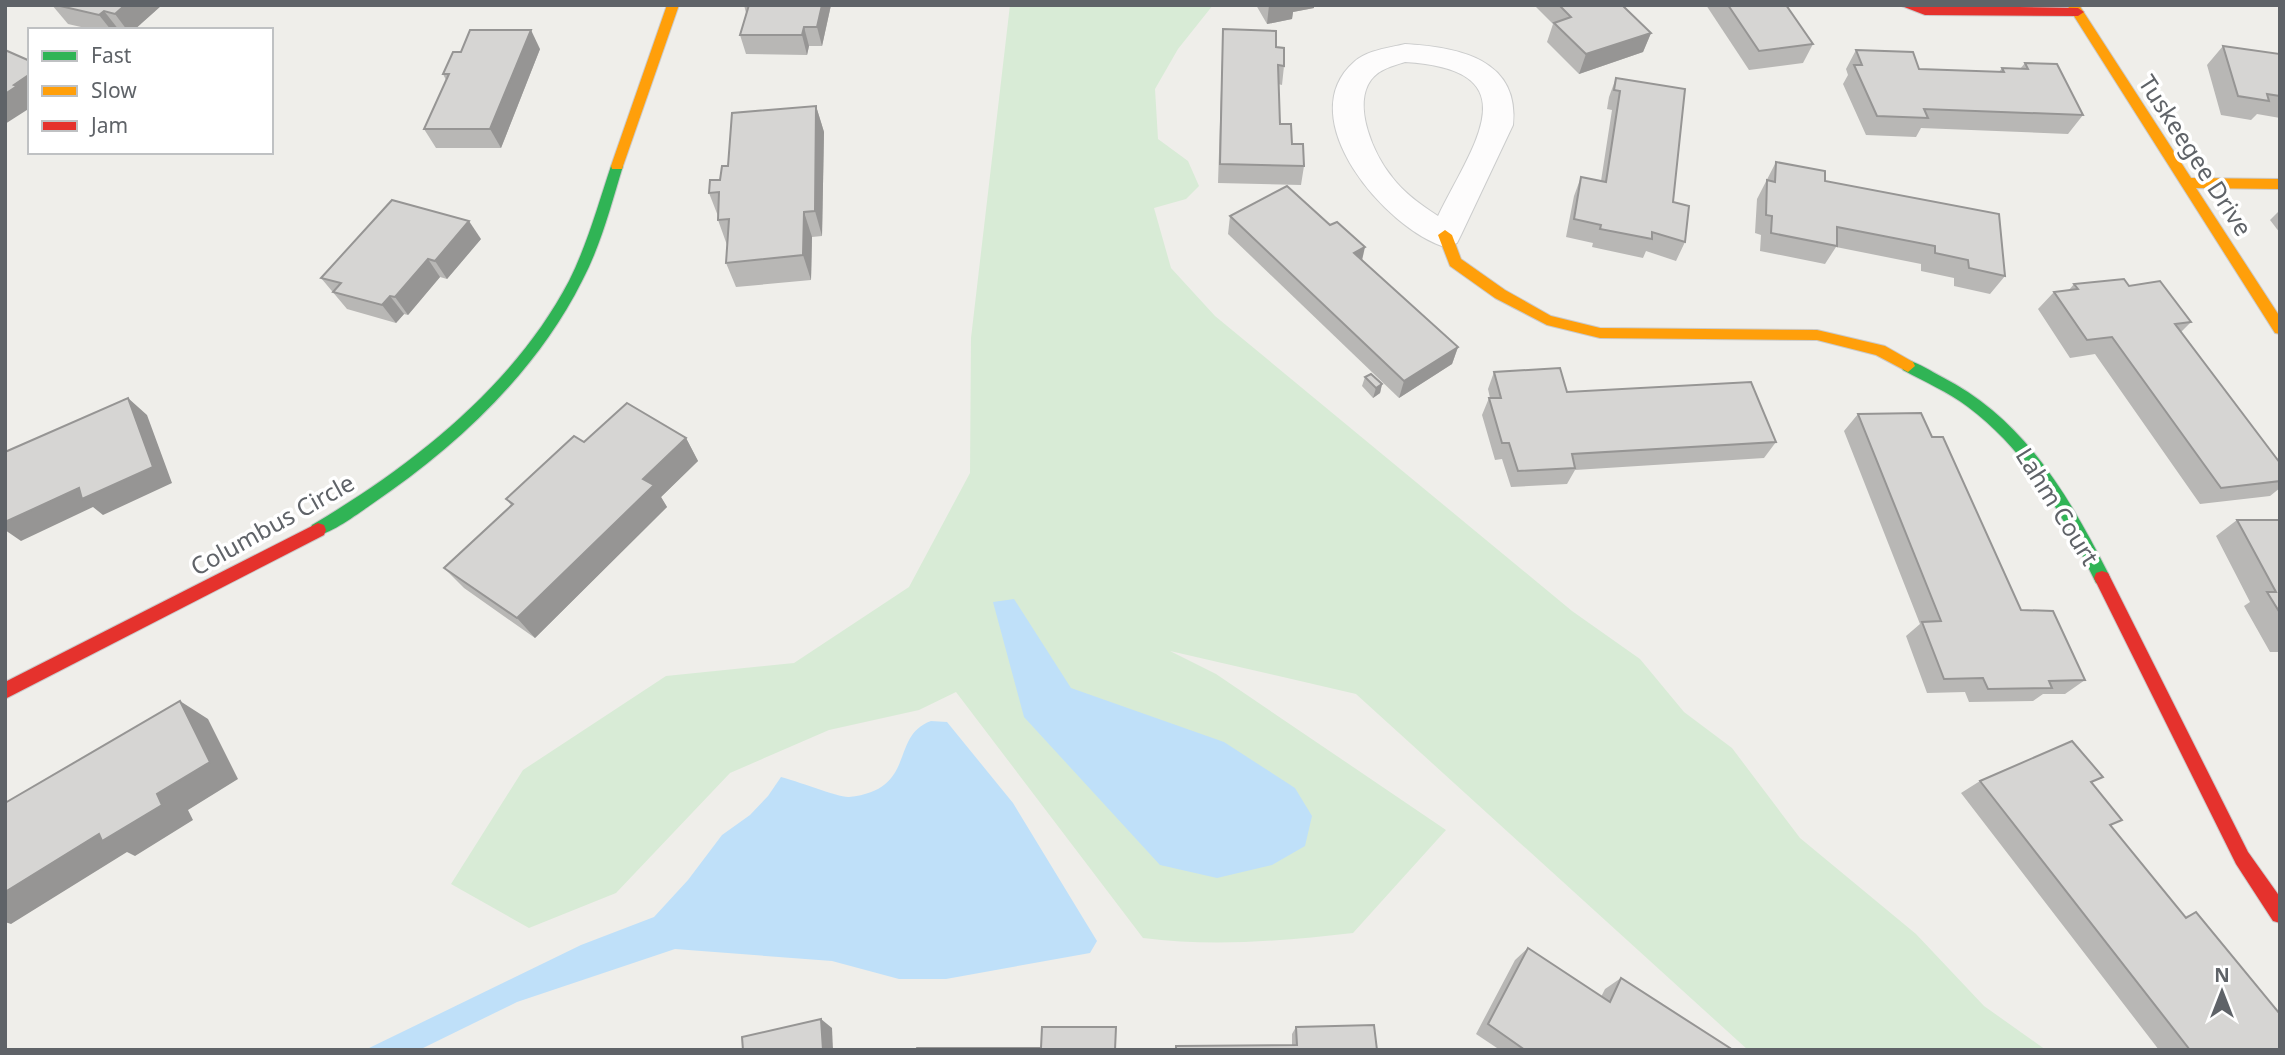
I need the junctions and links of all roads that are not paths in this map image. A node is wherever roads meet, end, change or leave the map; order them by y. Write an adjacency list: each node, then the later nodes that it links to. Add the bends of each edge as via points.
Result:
1 (673, 5): 8 (street, Columbus Circle, via 569,294 533,350 487,398 423,458 348,513)
2 (1905, 5): 3 (street, via 1925,11)
3 (2076, 9): 4 (street, Tuskeegee Drive)
4 (2188, 183): 5 (street); 7 (street, Tuskeegee Drive)
5 (2280, 184)
6 (1445, 235): 6 (street, via 1412,216 1387,192 1362,153 1349,94 1363,69 1378,60 1405,53 1446,57 1480,73 1499,96 1502,111 1498,125); 9 (street, Lahm Court, via 1455,262 1547,320 1600,333 1817,335 1880,350 1973,402 2020,443 2074,522 2242,858)
7 (2280, 329)
8 (5, 691)
9 (2280, 914)

